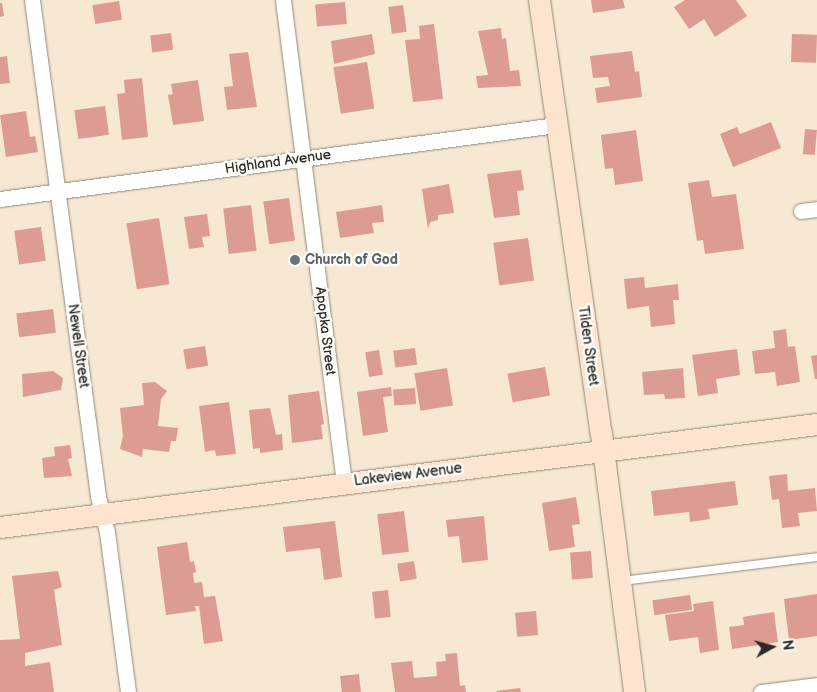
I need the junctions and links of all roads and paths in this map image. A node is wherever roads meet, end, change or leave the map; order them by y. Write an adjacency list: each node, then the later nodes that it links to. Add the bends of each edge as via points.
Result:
1 (32, 0): 6 (street, Newell Street)
2 (283, 0): 5 (street, Apopka Street)
3 (539, 0): 4 (street, Tilden Street)
4 (556, 125): 5 (street, Highland Avenue); 11 (street, Tilden Street)
5 (304, 159): 6 (street, Highland Avenue); 12 (street, Apopka Street)
6 (58, 192): 7 (street, Highland Avenue); 13 (street, Newell Street)
7 (0, 199)
8 (817, 209): 9 (street)
9 (802, 211)
10 (817, 424): 11 (street, Lakeview Avenue)
11 (602, 450): 12 (street, Lakeview Avenue); 16 (street, Tilden Street)
12 (344, 483): 13 (street, Lakeview Avenue)
13 (102, 513): 14 (street, Lakeview Avenue); 18 (street, Newell Street)
14 (0, 526)
15 (817, 557): 16 (lane)
16 (620, 581): 19 (street, Tilden Street)
17 (817, 685): 20 (street)
18 (128, 692)
19 (634, 692)
20 (761, 692)

